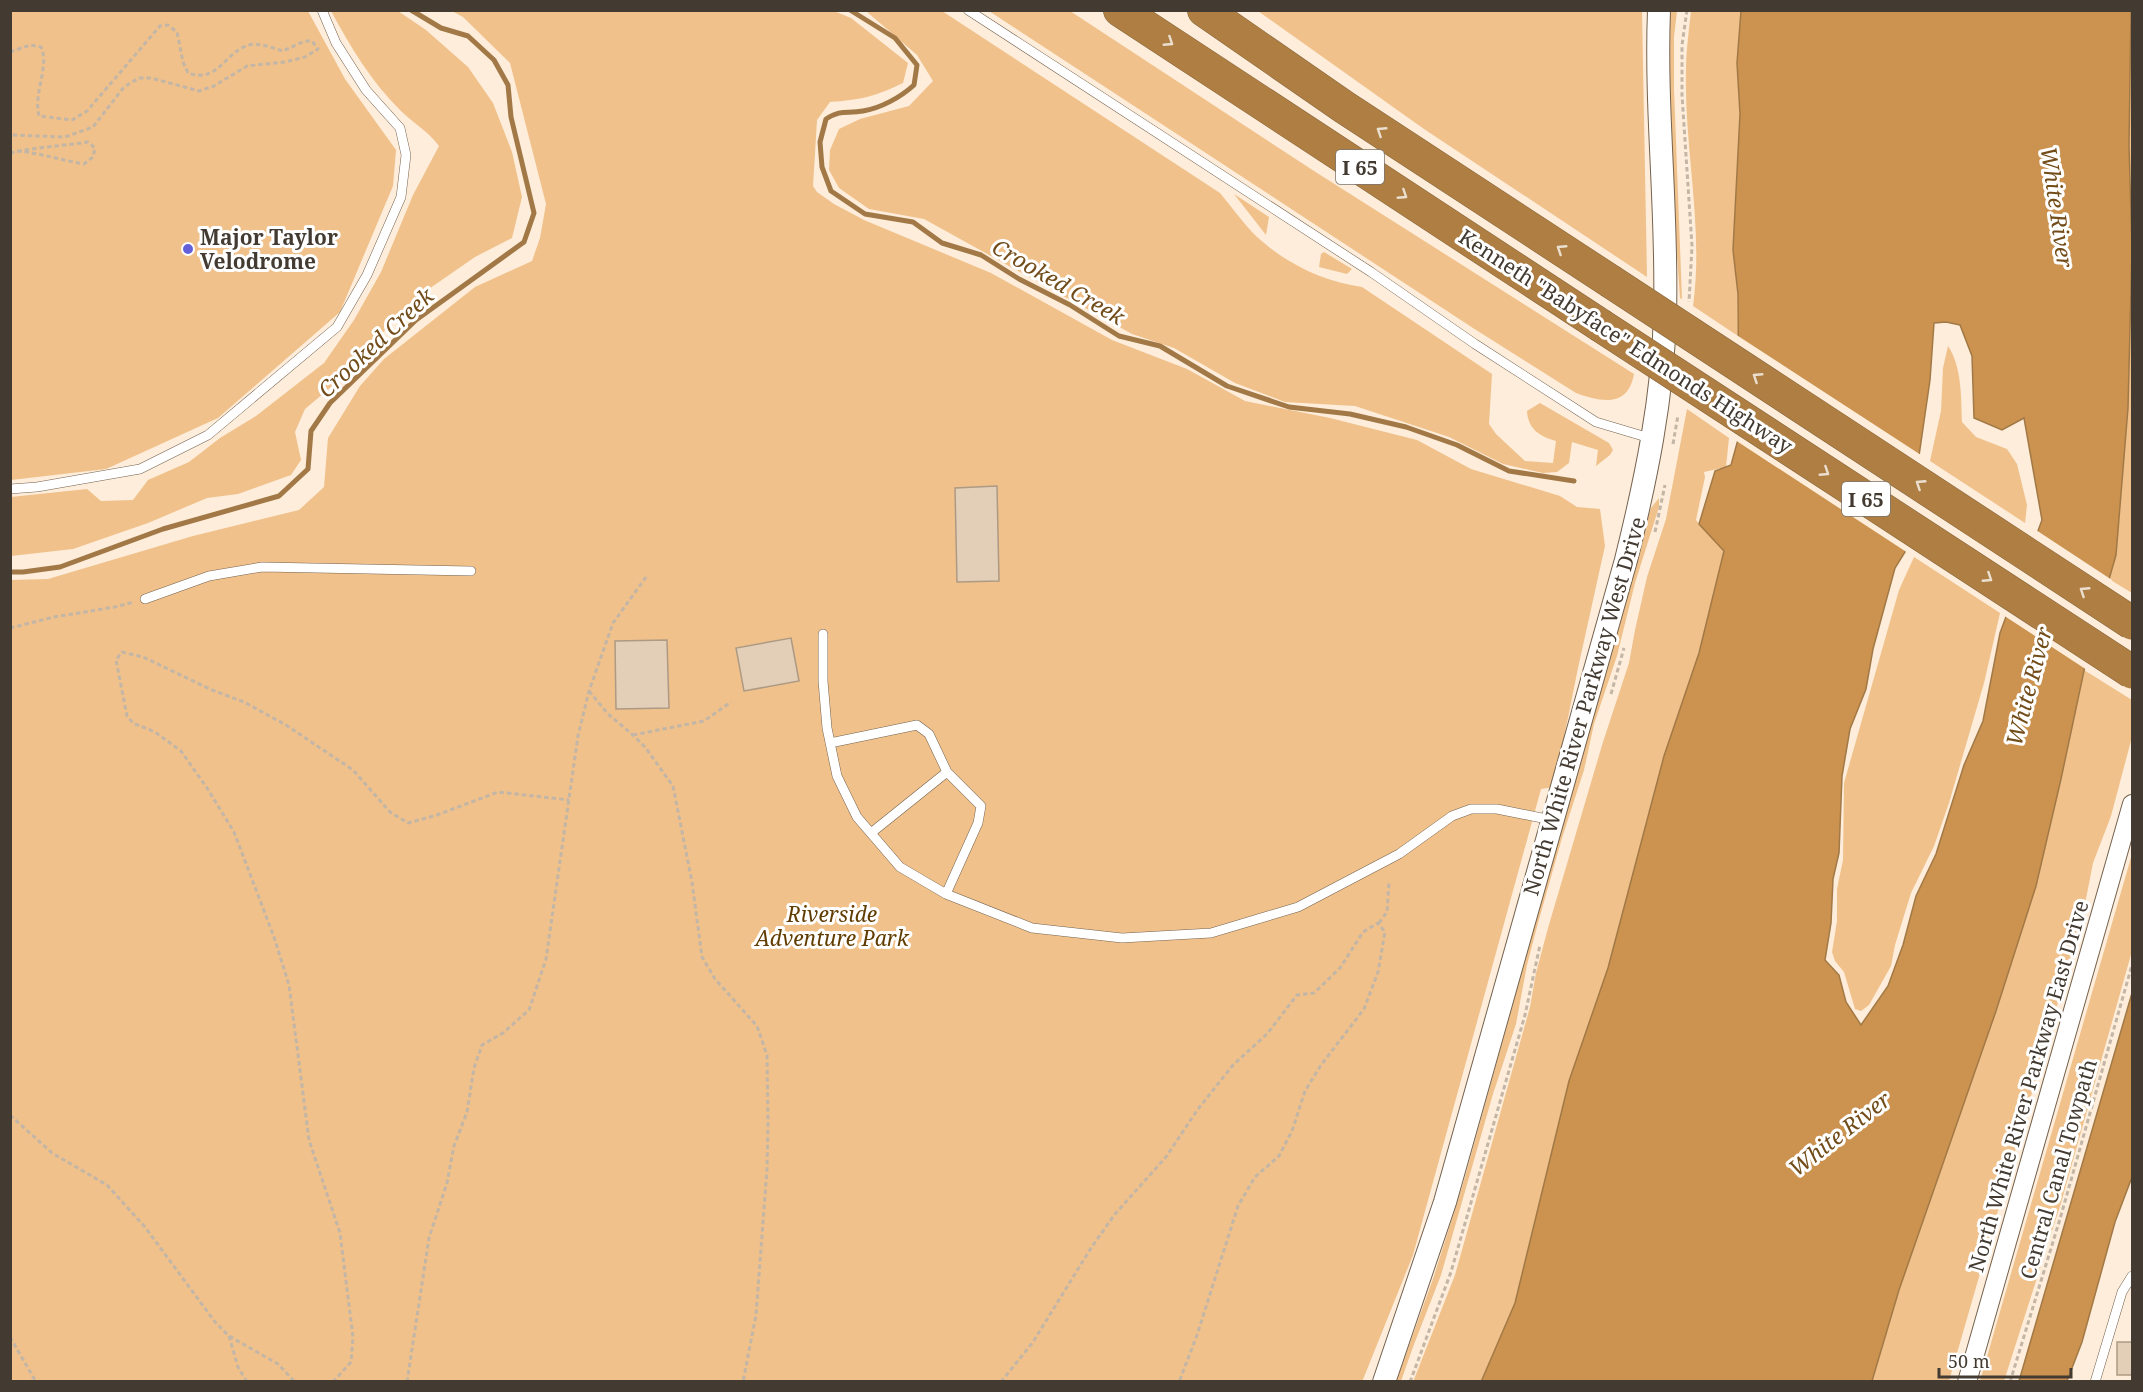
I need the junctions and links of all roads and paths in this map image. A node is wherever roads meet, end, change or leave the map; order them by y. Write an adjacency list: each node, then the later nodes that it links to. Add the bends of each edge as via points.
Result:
1 (322, 10): 13 (lane, via 336,43 366,90 400,129 406,155 401,197 367,275 337,327 208,435 140,469)
2 (968, 10): 12 (lane, via 1596,422)
3 (1120, 10): 20 (highway, Kenneth "Babyface" Edmonds Highway / I 65, one-way to 20, bridge)
4 (1204, 10): 17 (highway, Kenneth "Babyface" Edmonds Highway / I 65, one-way to 4, bridge, via 1344,107)
5 (1659, 10): 12 (street, North White River Parkway West Drive, via 1657,71 1665,314)
6 (1687, 10): 11 (path, via 1682,95 1692,246)
7 (10, 52): 8 (path, via 30,45 41,47 45,55 36,104 39,116 72,120 87,111 160,26 168,25 177,32 188,73 198,76 213,72 247,45 284,51 304,40 312,41 318,49 285,62 247,66 199,91 139,78 124,87 93,127 65,137)
8 (10, 135)
9 (17, 151): 9 (path, via 88,142 95,148 93,157 84,164); 10 (path)
10 (10, 153)
11 (1689, 304)
12 (1653, 439): 28 (street, North White River Parkway West Drive, via 1626,560)
13 (10, 489)
14 (471, 571): 16 (lane, via 262,567 209,576)
15 (646, 577): 21 (path, via 613,622)
16 (145, 599): 18 (path)
17 (2133, 623)
18 (10, 627)
19 (823, 634): 24 (lane, via 823,681)
20 (2133, 672)
21 (589, 691): 23 (path); 26 (path)
22 (731, 702): 23 (path, via 704,721)
23 (633, 735): 43 (path, via 673,786 702,957 715,979 757,1026 767,1055 767,1169 756,1315)
24 (830, 743): 25 (lane, via 917,725 929,734); 29 (lane, via 837,776 857,817)
25 (947, 772): 29 (lane); 31 (lane, via 981,806 978,823)
26 (569, 800): 41 (path, via 498,792 408,823 390,812 353,770 286,725 143,657 122,652 116,660 127,716 181,751 234,832 289,985 309,1140 340,1233 353,1337 351,1362); 42 (path, via 546,959 529,1010 482,1045 476,1061 467,1112 429,1238)
27 (2133, 804): 47 (street, North White River Parkway East Drive)
28 (1552, 820): 31 (lane, via 1497,809 1471,809 1452,816 1400,854 1298,908 1211,933 1122,938 1032,928); 46 (street, North White River Parkway West Drive, via 1445,1202)
29 (871, 833): 31 (lane, via 900,867)
30 (1389, 882): 32 (path, via 1387,912)
31 (946, 894)
32 (1378, 923): 44 (path, via 1363,932 1340,968 1314,993 1297,994 1267,1034 1233,1065 1166,1157 1115,1214 1033,1342); 45 (path, via 1385,932 1378,972 1364,1009 1305,1091 1279,1156 1255,1177 1238,1206)
33 (2133, 965): 48 (path, Central Canal Towpath)
34 (10, 1115): 36 (path, via 52,1154 107,1185 145,1227)
35 (2133, 1276): 49 (lane, via 2122,1292)
36 (229, 1336): 38 (path, via 278,1364); 40 (path)
37 (10, 1337): 39 (path)
38 (293, 1381)
39 (36, 1382)
40 (247, 1382)
41 (333, 1382)
42 (407, 1382)
43 (743, 1382)
44 (1001, 1382)
45 (1179, 1382)
46 (1384, 1382)
47 (1967, 1382)
48 (2010, 1382)
49 (2095, 1382)

